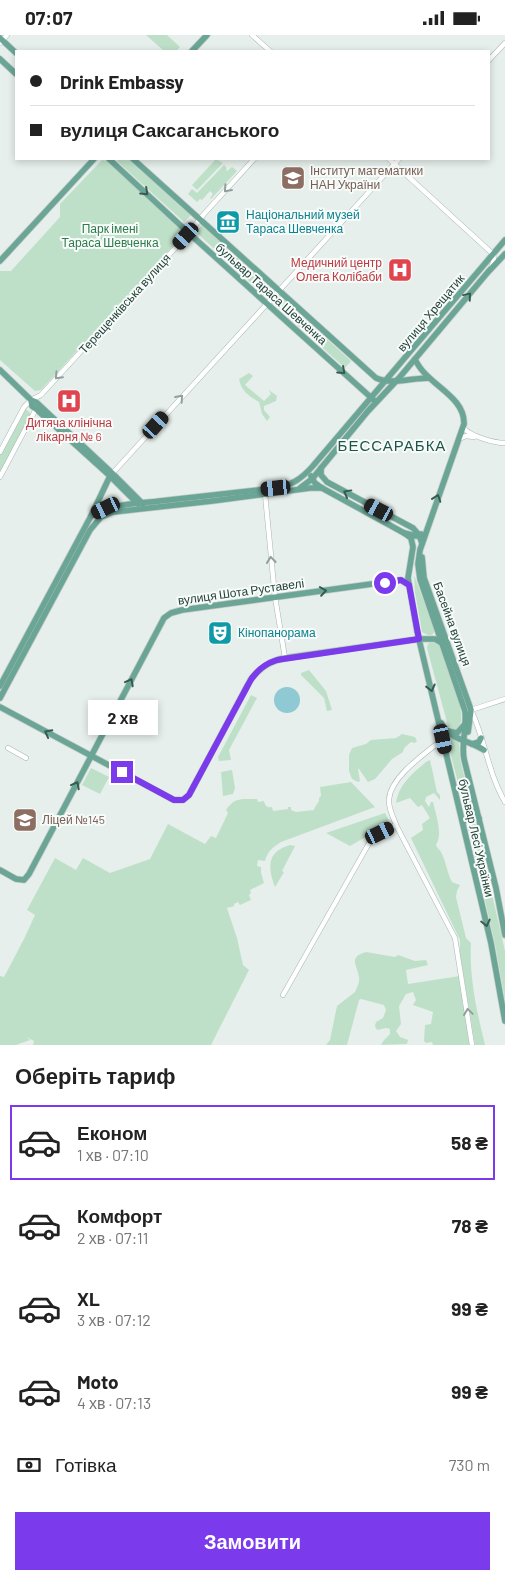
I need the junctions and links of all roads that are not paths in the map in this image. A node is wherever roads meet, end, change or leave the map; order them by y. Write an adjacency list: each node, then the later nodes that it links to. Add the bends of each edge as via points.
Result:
1 (207, 35): 5 (main road)
2 (252, 35): 6 (street)
3 (2, 39): 7 (main road)
4 (505, 43): 9 (street)
5 (193, 50)
6 (269, 50)
7 (15, 52)
8 (0, 59): 10 (main road)
9 (490, 60)
10 (15, 73)
11 (93, 160): 23 (main road)
12 (110, 160): 19 (main road, бульвар Тараса Шевченка, one-way to 19)
13 (134, 160): 18 (main road, бульвар Тараса Шевченка)
14 (253, 160): 18 (street, Терещенківська вулиця, one-way to 18)
15 (389, 160): 17 (street)
16 (398, 160): 17 (street)
17 (394, 164): 21 (street); 25 (street)
18 (200, 219): 19 (street, Терещенківська вулиця); 25 (main road, бульвар Тараса Шевченка)
19 (189, 233): 26 (main road, бульвар Тараса Шевченка); 33 (street, Терещенківська вулиця, one-way to 33, via 41,395)
20 (505, 240): 21 (main road, вулиця Хрещатик)
21 (493, 254): 24 (street, via 494,261); 30 (main road, вулиця Хрещатик)
22 (505, 254): 24 (main road, вулиця Хрещатик)
23 (0, 261)
24 (488, 272): 27 (main road, вулиця Хрещатик, one-way to 24)
25 (278, 290): 26 (street); 30 (main road, бульвар Тараса Шевченка, via 376,378)
26 (266, 303): 32 (main road, бульвар Тараса Шевченка, one-way to 32); 43 (street, one-way to 26)
27 (415, 359): 29 (main road); 31 (main road, вулиця Хрещатик)
28 (0, 370): 33 (main road)
29 (429, 378): 31 (main road); 36 (main road, via 459,405 464,416)
30 (386, 381): 31 (main road); 32 (main road, вулиця Хрещатик)
31 (396, 381): 34 (main road, вулиця Хрещатик)
32 (370, 397): 34 (main road, бульвар Тараса Шевченка); 41 (main road, вулиця Хрещатик)
33 (31, 400): 35 (main road); 40 (street, Терещенківська вулиця)
34 (376, 402): 42 (main road, вулиця Хрещатик)
35 (38, 407): 43 (main road); 44 (street)
36 (463, 427): 37 (street); 38 (main road, Басейна вулиця)
37 (483, 438): 38 (street, via 466,436); 39 (street)
38 (459, 439): 52 (main road, Басейна вулиця, one-way to 38)
39 (505, 443)
40 (0, 452)
41 (312, 467): 45 (main road); 50 (main road, вулиця Хрещатик, via 286,486)
42 (321, 468): 45 (main road, вулиця Хрещатик); 54 (main road, one-way to 42, via 412,528 327,482 321,475)
43 (111, 474): 49 (main road); 50 (main road); 51 (main road)
44 (0, 477)
45 (312, 479): 46 (main road); 47 (main road, вулиця Хрещатик)
46 (322, 488): 47 (main road); 53 (main road)
47 (296, 491): 48 (main road)
48 (265, 495): 50 (main road); 57 (street, one-way to 48)
49 (136, 503): 50 (main road); 51 (main road, via 106,508)
50 (143, 506): 63 (main road, via 113,512 94,523)
51 (90, 516): 62 (main road)
52 (426, 529): 54 (main road); 55 (main road, Басейна вулиця)
53 (404, 533): 54 (main road); 56 (main road, via 411,538 413,547)
54 (419, 535): 55 (main road)
55 (422, 542): 59 (main road, Басейна вулиця, via 418,564 420,579); 67 (main road, Басейна вулиця, via 424,578)
56 (409, 585): 57 (main road, вулиця Шота Руставелі, one-way to 56, via 401,580); 58 (main road)
57 (275, 597): 61 (street); 78 (main road, вулиця Шота Руставелі, one-way to 57, via 168,614)
58 (419, 639): 59 (main road, via 432,638); 60 (main road); 61 (main road)
59 (441, 643): 60 (main road, via 428,643); 65 (main road, Басейна вулиця)
60 (423, 656): 68 (main road, one-way to 68)
61 (285, 659): 78 (main road, via 265,665 251,679 189,795 183,800 174,800)
62 (0, 686)
63 (0, 698)
64 (505, 699): 67 (street)
65 (462, 701): 67 (street); 69 (main road, бульвар Лесі Українки)
66 (0, 707): 78 (main road, one-way to 66)
67 (471, 710): 71 (street); 73 (main road, via 470,726)
68 (439, 719): 70 (main road); 72 (main road, бульвар Лесі Українки)
69 (466, 721): 70 (main road, via 457,733); 73 (main road, бульвар Лесі Українки)
70 (443, 726): 73 (main road, via 448,733)
71 (481, 738): 74 (main road); 76 (street)
72 (443, 739): 82 (main road, бульвар Лесі Українки); 83 (street, via 401,775 393,786 389,806)
73 (464, 740): 74 (main road); 77 (main road, бульвар Лесі Українки)
74 (474, 744): 76 (main road); 77 (main road)
75 (8, 748): 79 (street)
76 (484, 749): 80 (street)
77 (463, 751): 81 (main road, бульвар Лесі Українки)
78 (91, 756): 84 (main road, вулиця Шота Руставелі, one-way to 78, via 20,880 29,874)
79 (26, 758)
80 (505, 802)
81 (479, 818): 82 (main road); 85 (main road, бульвар Лесі Українки)
82 (463, 821): 87 (main road, бульвар Лесі Українки, one-way to 87)
83 (396, 825): 86 (street, via 372,838); 88 (street, one-way to 83, via 454,938)
84 (0, 870)
85 (505, 935)
86 (283, 995)
87 (505, 1021)
88 (472, 1045)

